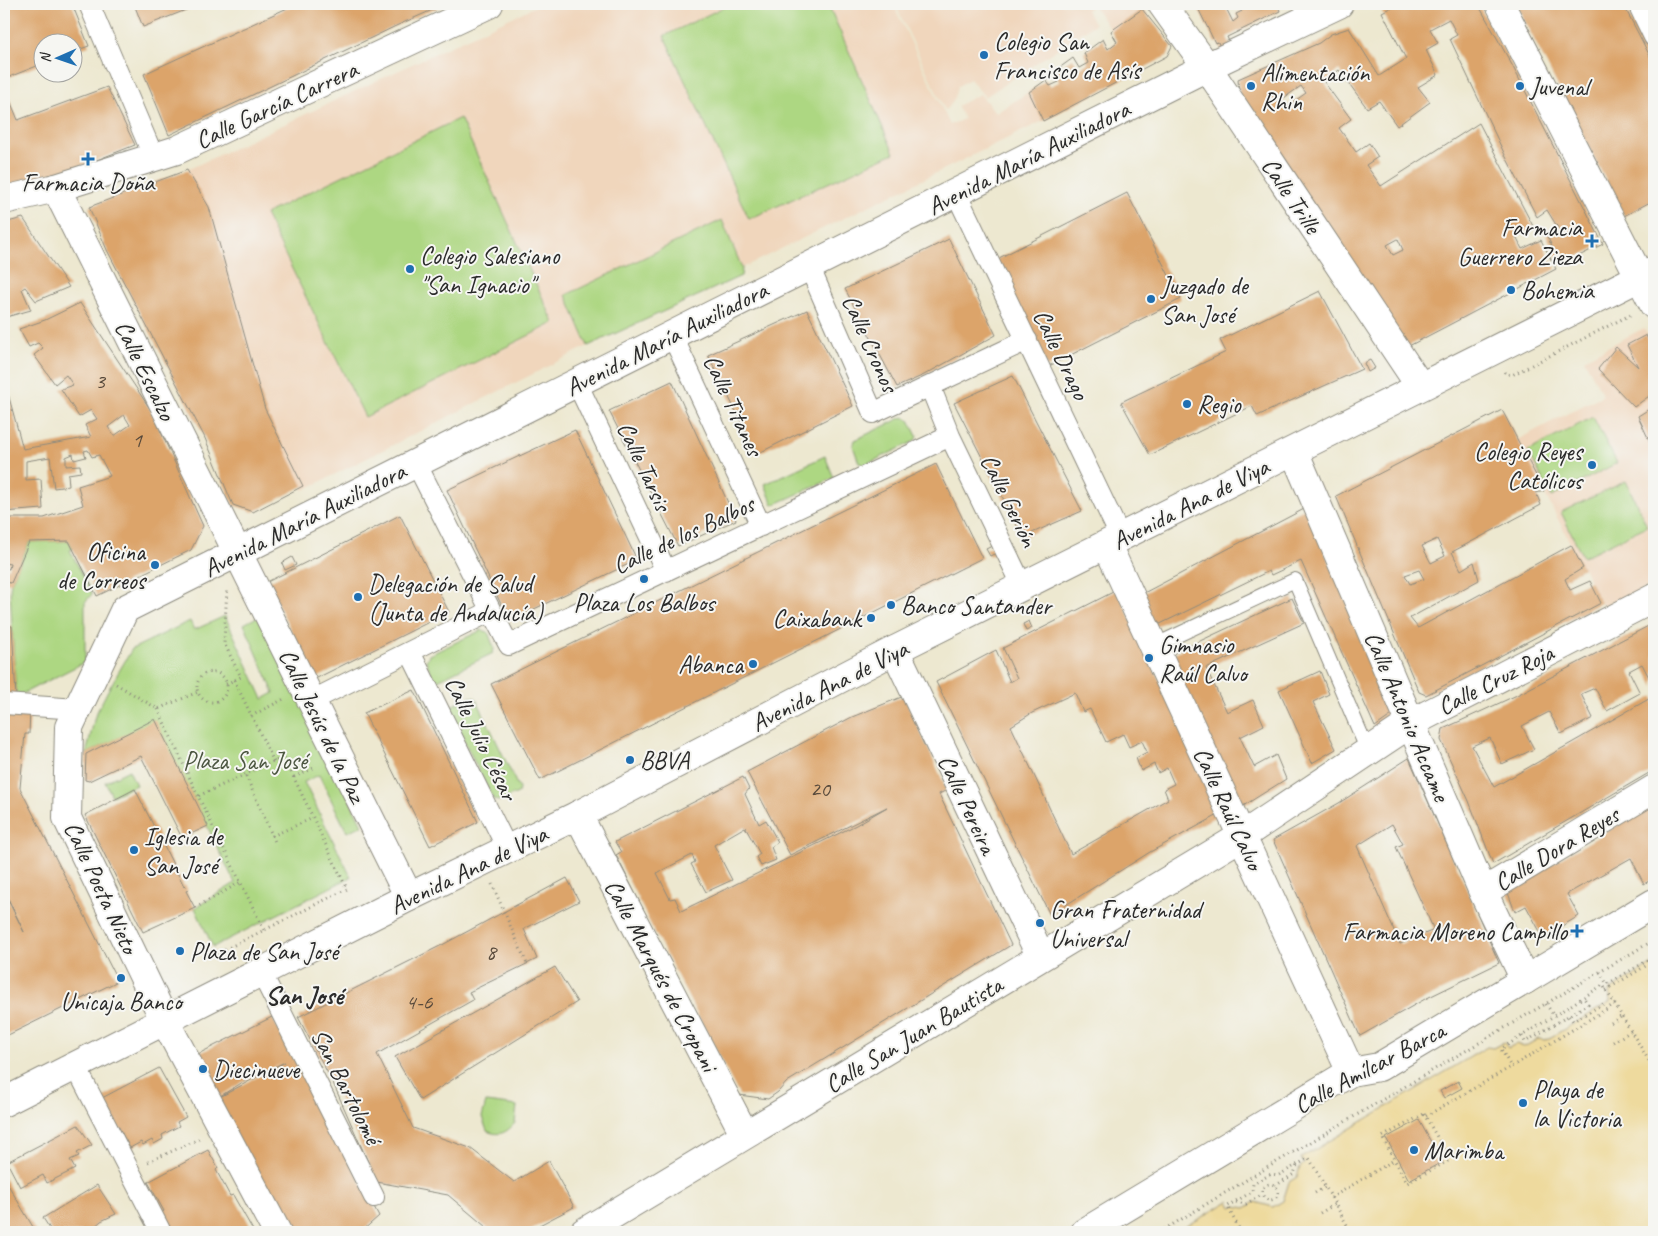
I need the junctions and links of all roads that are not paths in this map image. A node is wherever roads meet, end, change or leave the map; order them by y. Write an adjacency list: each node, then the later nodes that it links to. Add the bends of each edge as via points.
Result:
1 (89, 4): 10 (street)
2 (489, 4): 10 (street, Calle García Carrera)
3 (1162, 4): 9 (street, Calle Trille)
4 (1339, 4): 7 (street, Avenida María Auxiliadora)
5 (1500, 4): 15 (street)
6 (1638, 4): 8 (street)
7 (1302, 12): 9 (street, Avenida María Auxiliadora)
8 (1654, 37)
9 (1207, 67): 12 (street, Avenida María Auxiliadora); 21 (street, Calle Trille)
10 (154, 158): 11 (street, Calle García Carrera)
11 (56, 188): 13 (street, Calle García Carrera); 27 (street, Calle Escalzo)
12 (956, 193): 14 (street, Avenida María Auxiliadora); 18 (street, Calle Drago)
13 (4, 200)
14 (809, 266): 17 (street, Avenida María Auxiliadora); 20 (street, Calle Cronos, via 873,413)
15 (1647, 273): 16 (street); 21 (street, Avenida Ana de Viya)
16 (1654, 305)
17 (672, 335): 19 (street, Avenida María Auxiliadora); 25 (street, Calle Titanes)
18 (1027, 340): 20 (street); 26 (street, Calle Drago)
19 (577, 383): 24 (street, Avenida María Auxiliadora); 28 (street, Calle Tarsis)
20 (930, 386): 22 (street)
21 (1420, 386): 23 (street, Avenida Ana de Viya)
22 (950, 436): 25 (street, Calle de los Balbos); 29 (street, Calle Gerión)
23 (1294, 451): 26 (street, Avenida Ana de Viya); 39 (street, Calle Antonio Accame)
24 (416, 463): 27 (street, Avenida María Auxiliadora); 32 (street)
25 (761, 526): 28 (street, Calle de los Balbos)
26 (1114, 541): 29 (street, Avenida Ana de Viya); 33 (street, Calle Raúl Calvo)
27 (237, 552): 31 (street, Avenida María Auxiliadora); 36 (street, Calle Jesús de la Paz)
28 (666, 571): 32 (street, Calle de los Balbos, via 509,645)
29 (1023, 587): 34 (street, Avenida Ana de Viya)
30 (1654, 598): 39 (street, Calle Cruz Roja)
31 (125, 609): 38 (street, Calle Poeta Nieto)
32 (491, 611): 35 (street)
33 (1154, 646): 40 (lane, via 1295,580); 43 (street, Calle Raúl Calvo)
34 (895, 650): 42 (street, Avenida Ana de Viya); 48 (street, Calle Pereira)
35 (410, 652): 36 (street); 44 (street, Calle Julio César)
36 (300, 699): 46 (street, Calle Jesús de la Paz)
37 (4, 704): 38 (street)
38 (78, 709): 51 (street, Calle Poeta Nieto, via 70,727 67,818)
39 (1411, 723): 40 (street, Calle Cruz Roja); 45 (street, Calle Antonio Accame)
40 (1368, 751): 43 (street, Calle Cruz Roja)
41 (1654, 789): 45 (street, Calle Dora Reyes)
42 (578, 815): 44 (street, Avenida Ana de Viya); 55 (street, Calle Marqués de Cropani)
43 (1242, 836): 48 (street, Calle San Juan Bautista); 53 (street, Calle Raúl Calvo)
44 (507, 848): 46 (street, Avenida Ana de Viya)
45 (1483, 892): 50 (street, Calle Antonio Accame)
46 (409, 897): 49 (street, Avenida Ana de Viya)
47 (1654, 903): 50 (street, Calle Amílcar Barca)
48 (1041, 957): 55 (street, Calle San Juan Bautista)
49 (261, 972): 51 (street, Avenida Ana de Viya); 56 (street, San Bartolomé)
50 (1525, 980): 53 (street, Calle Amílcar Barca, via 1379,1067)
51 (165, 1021): 52 (street, Avenida Ana de Viya); 58 (street, Calle Poeta Nieto)
52 (76, 1067): 54 (street, Avenida Ana de Viya); 57 (street)
53 (1351, 1072): 60 (street, Calle Amílcar Barca)
54 (4, 1102)
55 (745, 1135): 59 (street, Calle San Juan Bautista)
56 (374, 1197)
57 (161, 1232)
58 (277, 1232)
59 (584, 1232)
60 (1085, 1232)

